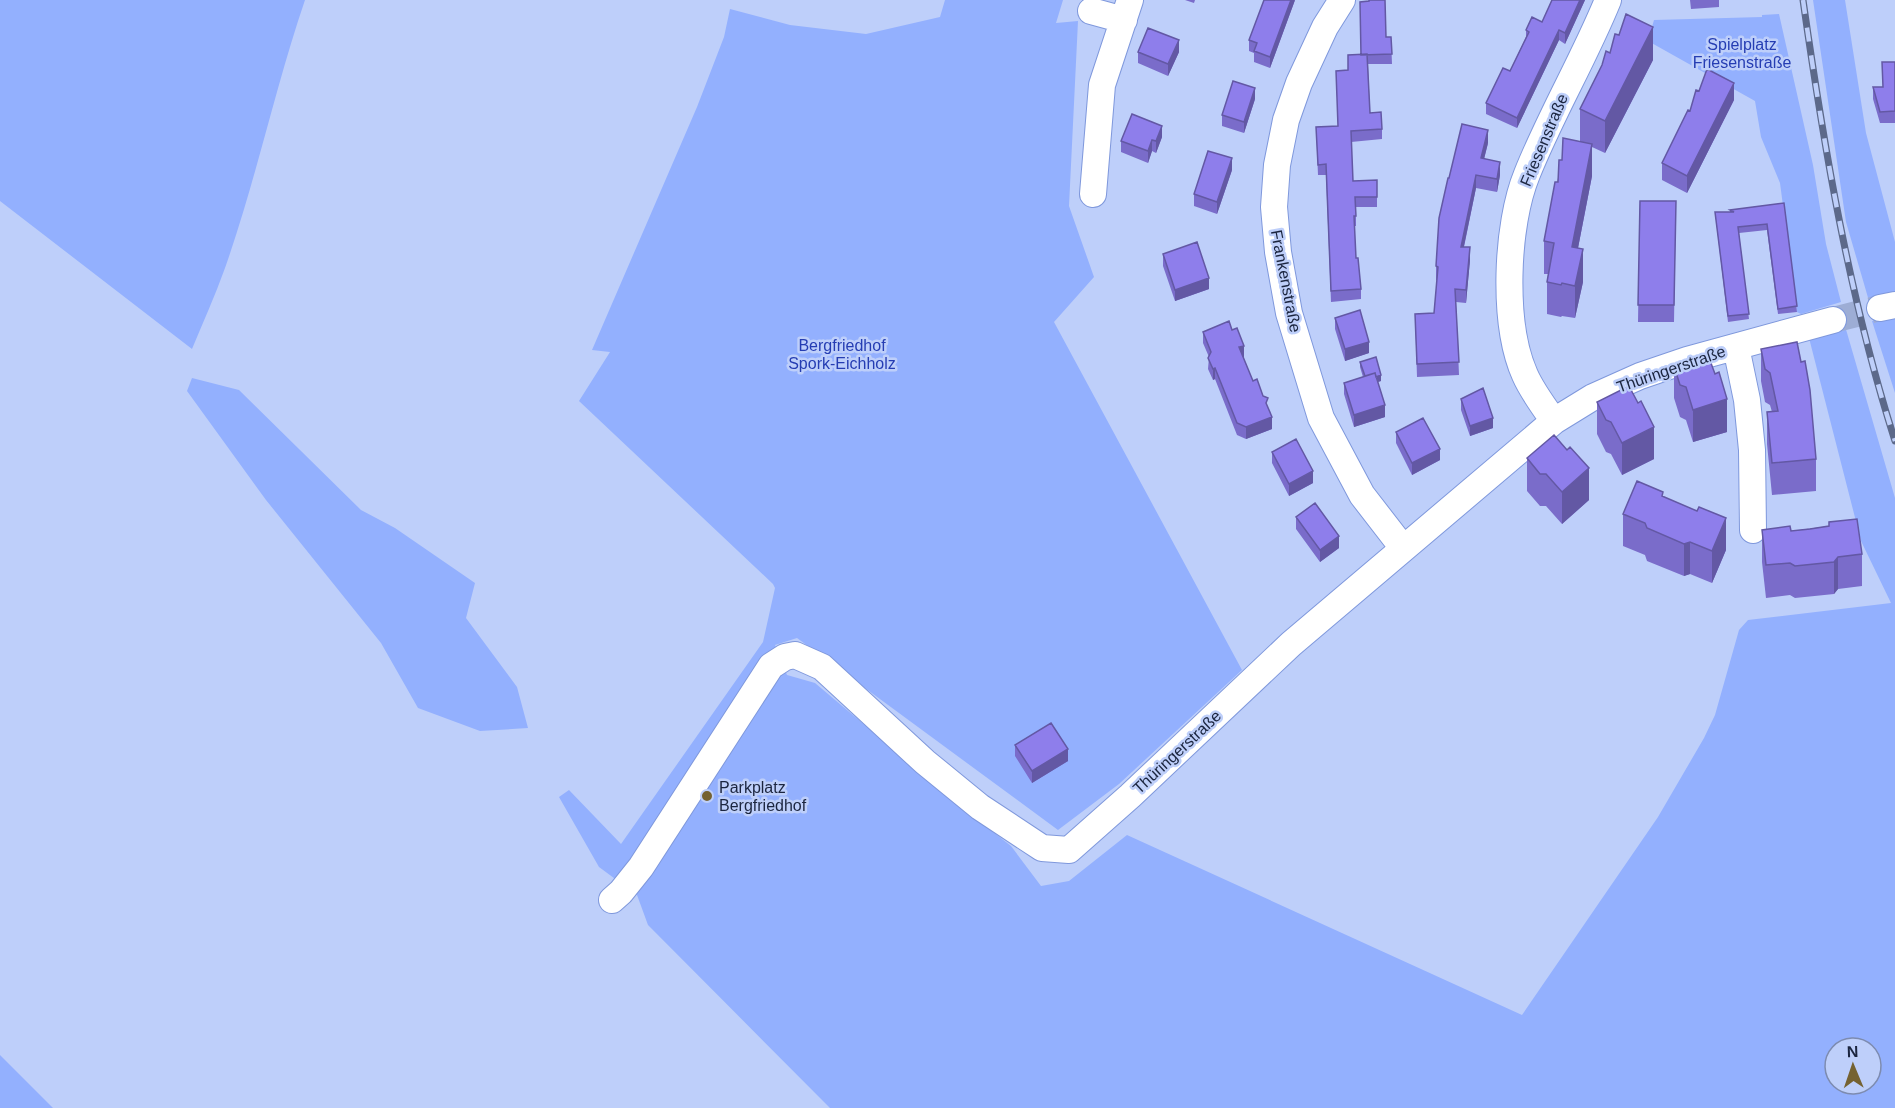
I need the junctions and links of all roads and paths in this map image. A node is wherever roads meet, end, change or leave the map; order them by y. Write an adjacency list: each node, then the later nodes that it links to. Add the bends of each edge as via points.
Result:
1 (1342, 0): 10 (street, Frankenstraße, via 1325,27 1286,120 1274,207 1278,252 1290,313 1321,418 1362,495)
2 (1608, 0): 8 (street, Friesenstraße, via 1526,176 1516,213 1509,274 1514,343 1525,376)
3 (1127, 10): 4 (street); 5 (street, via 1102,85)
4 (1091, 11)
5 (1093, 195)
6 (1833, 320): 7 (street, Thüringerstraße)
7 (1736, 347): 8 (street, Thüringerstraße, via 1640,376 1593,397); 9 (street, via 1752,450)
8 (1554, 421): 10 (street, Thüringerstraße)
9 (1753, 530)
10 (1403, 548): 11 (street, Thüringerstraße, via 1291,644 1069,850 1042,848 980,807 822,667 795,655 785,657 771,666 640,867)
11 (612, 900)

